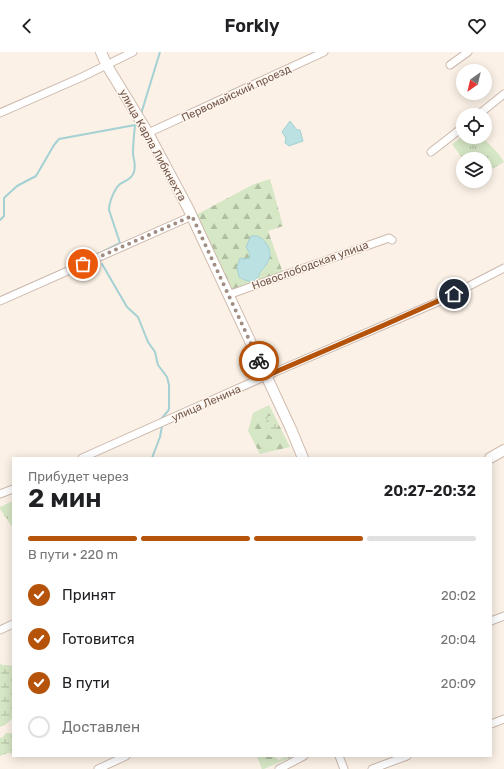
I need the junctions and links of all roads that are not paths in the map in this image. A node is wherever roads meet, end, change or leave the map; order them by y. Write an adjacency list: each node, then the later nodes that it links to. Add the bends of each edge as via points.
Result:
1 (101, 52): 5 (street, улица Карла Либкнехта)
2 (133, 52): 5 (street)
3 (324, 52): 11 (street, Первомайский проезд)
4 (468, 52): 6 (street)
5 (106, 64): 9 (street); 11 (street, улица Карла Либкнехта)
6 (450, 66)
7 (504, 94): 8 (street)
8 (487, 108)
9 (0, 113)
10 (456, 132): 12 (street)
11 (148, 133): 13 (street, улица Карла Либкнехта)
12 (431, 152)
13 (192, 216): 16 (street, улица Карла Либкнехта); 17 (street)
14 (392, 240): 16 (street, Новослободская улица, via 389,238)
15 (504, 268): 18 (street, улица Ленина, via 440,301)
16 (228, 295): 18 (street, улица Карла Либкнехта)
17 (0, 301)
18 (266, 376): 20 (street, улица Ленина); 21 (street, улица Карла Либкнехта)
19 (504, 450): 22 (street)
20 (84, 457)
21 (303, 457)
22 (492, 457)
23 (12, 489): 24 (street)
24 (0, 494)
25 (504, 616): 26 (street)
26 (492, 621)
27 (12, 624): 28 (street)
28 (0, 630)
29 (504, 719): 30 (street)
30 (492, 724)
31 (124, 757): 35 (street)
32 (302, 757): 36 (street)
33 (339, 757): 37 (street)
34 (403, 757): 38 (street)
35 (98, 769)
36 (279, 769)
37 (344, 769)
38 (372, 769)

